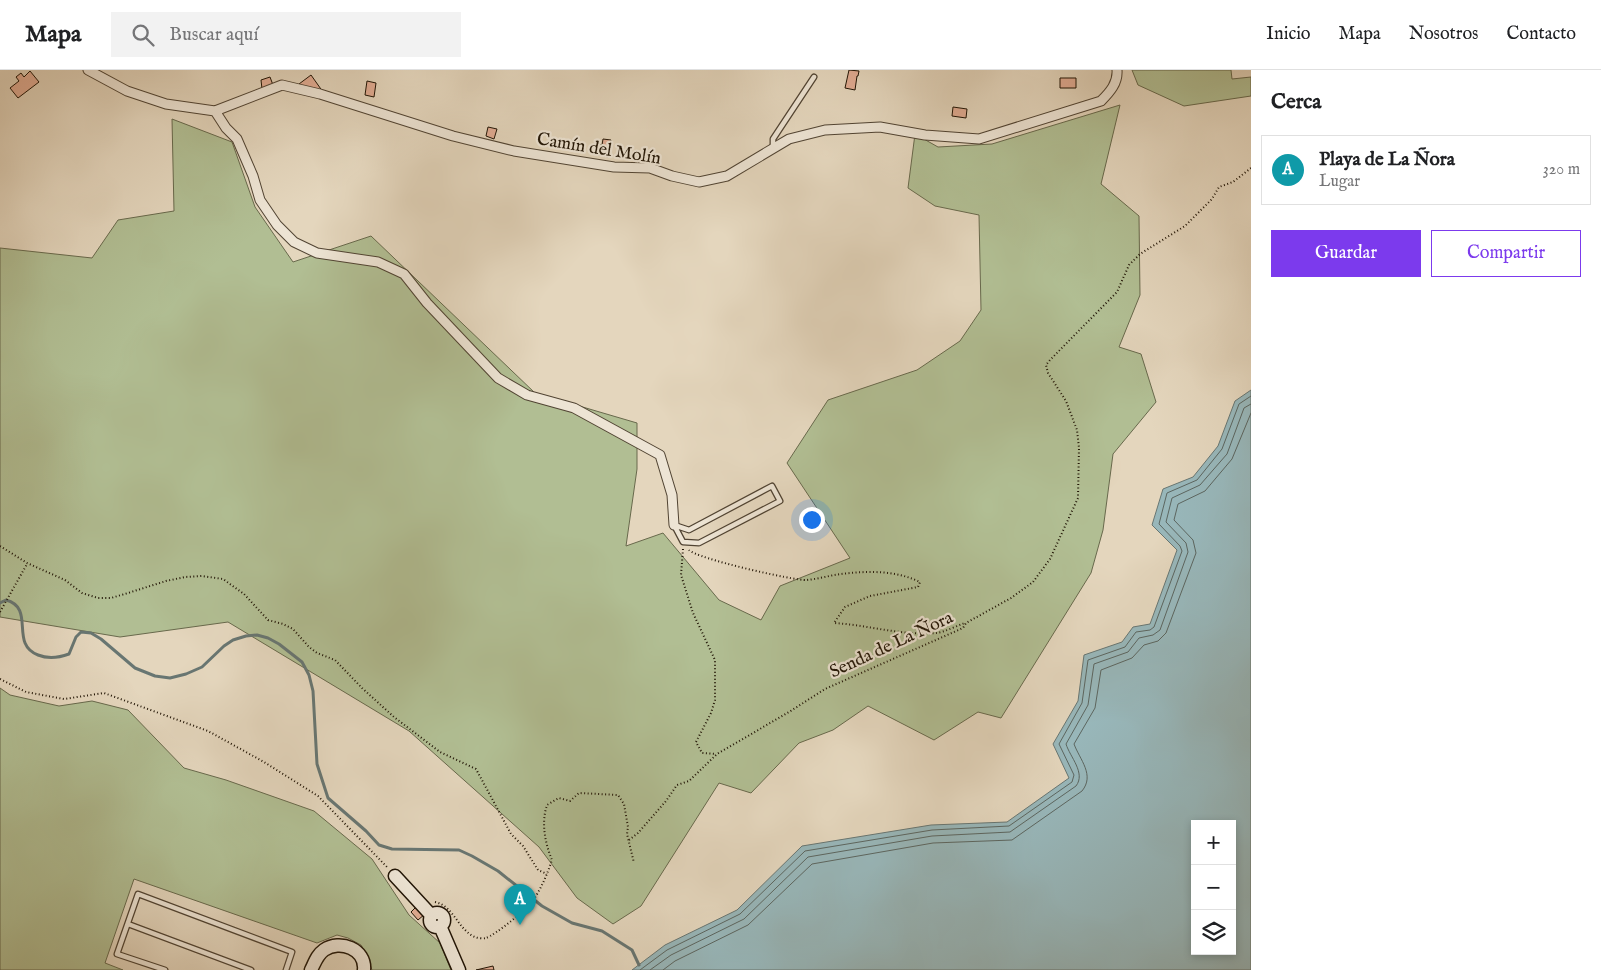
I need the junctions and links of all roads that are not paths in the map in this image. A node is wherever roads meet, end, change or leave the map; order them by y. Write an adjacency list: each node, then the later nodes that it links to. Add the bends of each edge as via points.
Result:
1 (88, 70): 4 (street, Camín del Molín, via 127,91 166,104)
2 (1117, 70): 5 (street, Camín del Molín, via 1112,90 1101,101 979,139 925,135 880,127 852,128 824,130 789,139)
3 (814, 77): 5 (lane, via 773,139)
4 (215, 111): 5 (street, Camín del Molín, via 282,85 514,151 614,167 650,168 699,182 727,176); 6 (street, via 237,139 260,200 277,225 294,242 317,253 378,262 404,274 498,378 527,395 574,408 660,455 672,495)
5 (772, 149)
6 (674, 525): 6 (lane, via 683,542 699,543 780,501 772,486 689,530)
7 (395, 876): 14 (street, via 431,916 432,924 440,926)
8 (128, 924): 9 (lane, via 117,954); 10 (lane); 11 (lane, via 138,894 292,952)
9 (165, 970)
10 (251, 970)
11 (286, 970)
12 (311, 970): 13 (street, via 318,955 335,945 360,952)
13 (364, 970)
14 (459, 970)

